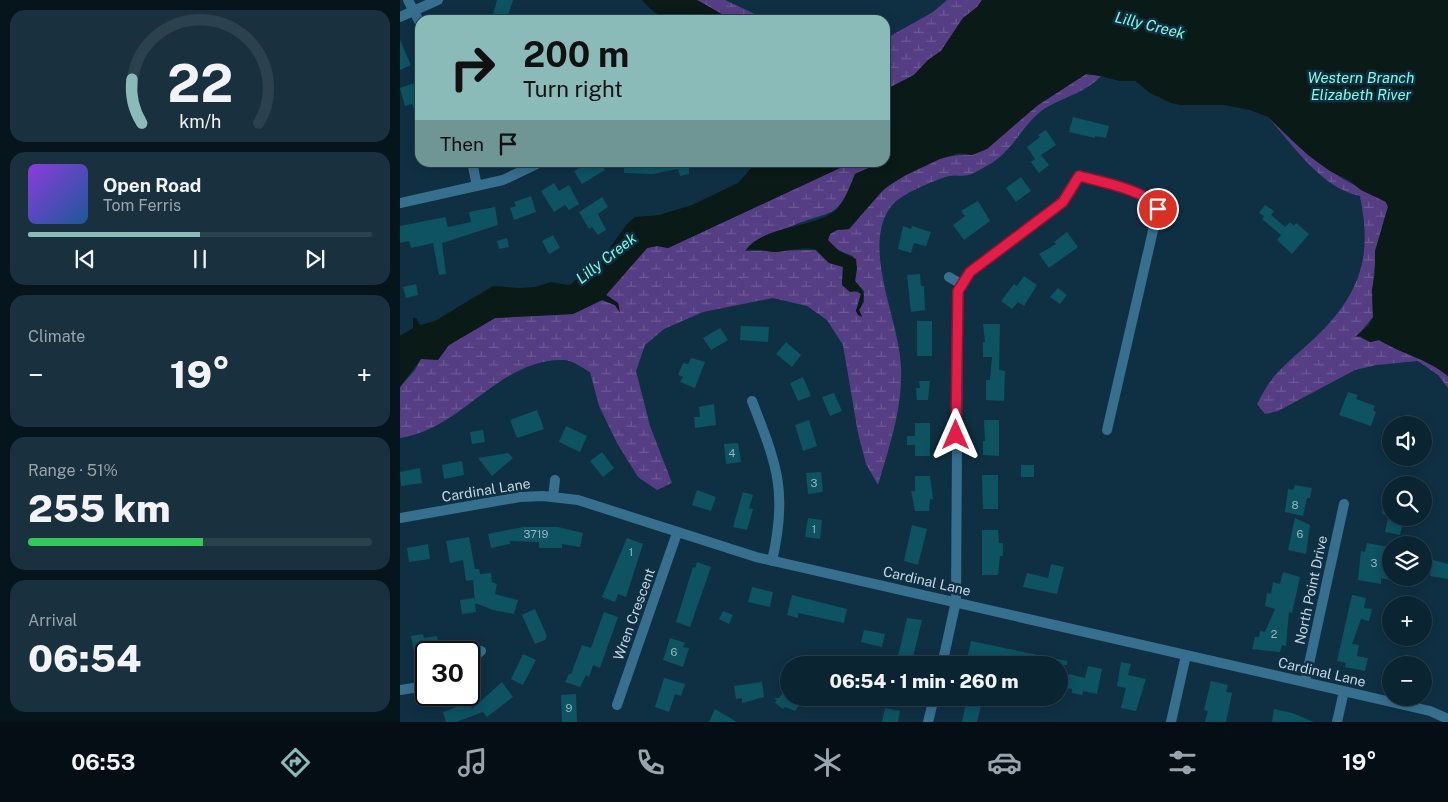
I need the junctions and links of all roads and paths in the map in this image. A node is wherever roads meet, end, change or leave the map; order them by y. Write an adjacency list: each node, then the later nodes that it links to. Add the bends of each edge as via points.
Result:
1 (408, 0): 3 (street)
2 (438, 0): 3 (street)
3 (414, 11): 4 (street); 5 (street)
4 (416, 15)
5 (400, 17)
6 (473, 167): 8 (street)
7 (530, 167): 8 (street, via 503,180)
8 (477, 186): 9 (street)
9 (400, 203)
10 (949, 277): 11 (street)
11 (961, 284): 13 (street, via 970,272 1063,202 1079,176 1156,202 1158,209); 20 (street, via 957,303)
12 (752, 401): 19 (street, via 773,456 780,491 778,534)
13 (1107, 430)
14 (554, 480): 15 (street)
15 (553, 497): 17 (street, Cardinal Lane, via 520,497); 18 (street, Cardinal Lane, via 578,500)
16 (1344, 504): 23 (street, North Point Drive)
17 (400, 518)
18 (677, 533): 19 (street, Cardinal Lane); 27 (street, Wren Crescent)
19 (772, 561): 20 (street, Cardinal Lane)
20 (956, 602): 21 (street, Cardinal Lane); 22 (street)
21 (1186, 655): 23 (street, Cardinal Lane); 31 (street)
22 (944, 656)
23 (1305, 682): 26 (street, Cardinal Lane)
24 (415, 688): 25 (street)
25 (400, 690)
26 (1344, 691): 29 (street, Cardinal Lane, via 1430,711); 32 (street)
27 (617, 704)
28 (932, 706): 30 (street)
29 (1448, 719)
30 (928, 722)
31 (1171, 722)
32 (1337, 722)

